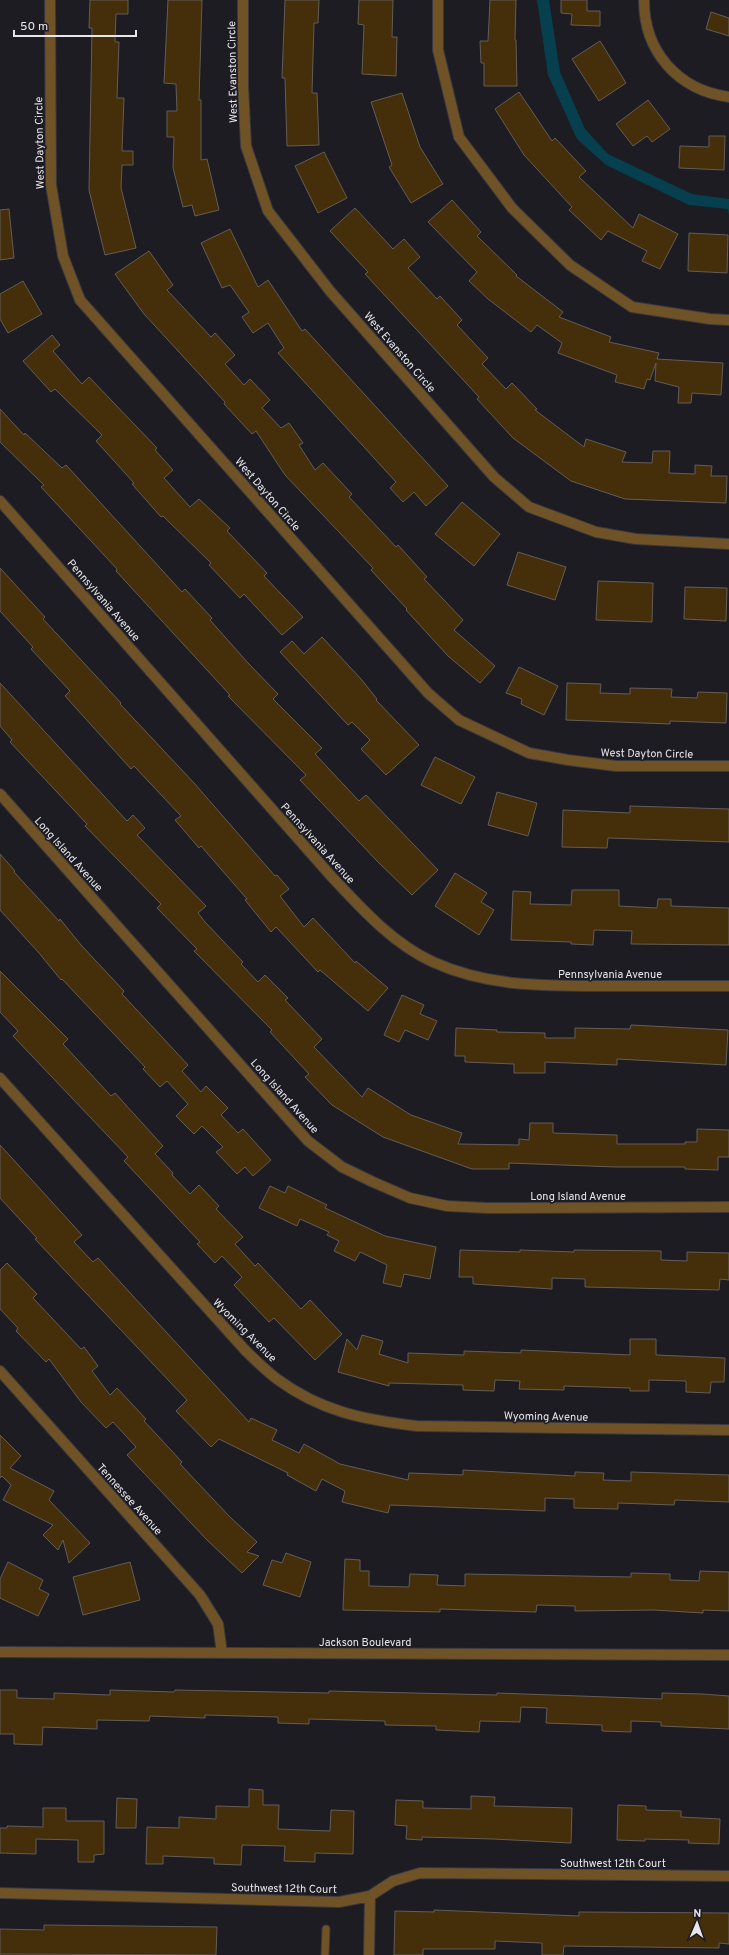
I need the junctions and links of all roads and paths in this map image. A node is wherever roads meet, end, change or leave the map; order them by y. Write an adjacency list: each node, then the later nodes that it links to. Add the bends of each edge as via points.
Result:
1 (50, 0): 9 (street, West Dayton Circle, via 51,185 63,256 80,300 428,693 458,720 529,753 616,766)
2 (243, 0): 8 (street, West Evanston Circle, via 246,146 268,211 330,291 494,477 529,507 596,532 636,539)
3 (438, 0): 6 (street, via 438,50 459,137 512,208 570,265 632,307)
4 (644, 0): 5 (street, via 648,30 655,48 676,75 699,90)
5 (729, 98)
6 (729, 320)
7 (0, 501): 11 (street, Pennsylvania Avenue, via 331,876 366,913 395,938 432,961 472,977 507,983 548,986)
8 (729, 544)
9 (729, 766)
10 (0, 794): 13 (street, Long Island Avenue, via 308,1141 342,1167 410,1198 447,1206)
11 (729, 986)
12 (0, 1078): 15 (street, Wyoming Avenue, via 245,1350 276,1378 310,1399 343,1414 417,1426)
13 (729, 1207)
14 (0, 1371): 17 (street, Tennessee Avenue, via 200,1596 218,1624)
15 (729, 1430)
16 (0, 1652): 17 (street, Jackson Boulevard)
17 (222, 1653): 18 (street, Jackson Boulevard)
18 (729, 1655)
19 (729, 1876): 21 (street, Southwest 12th Court, via 420,1874 393,1881)
20 (0, 1893): 21 (street, Southwest 12th Court, via 339,1902)
21 (370, 1896): 24 (street)
22 (326, 1930): 23 (lane)
23 (325, 1955)
24 (370, 1955)

